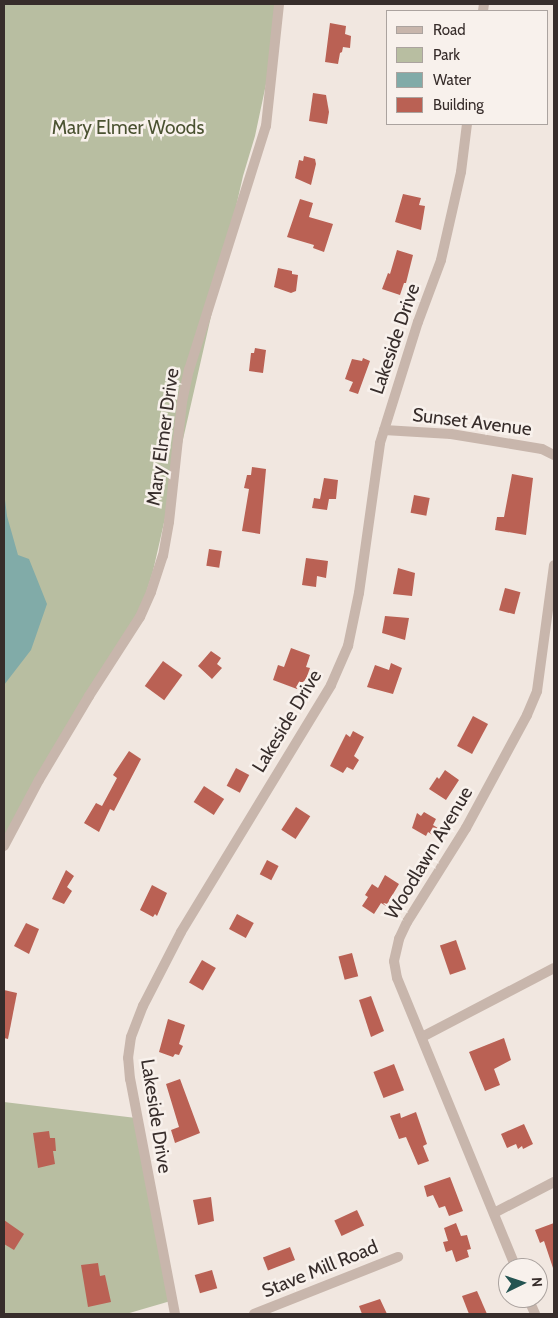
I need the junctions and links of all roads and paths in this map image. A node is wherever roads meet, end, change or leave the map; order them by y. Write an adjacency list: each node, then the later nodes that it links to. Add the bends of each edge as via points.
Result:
1 (279, 4): 6 (street, Mary Elmer Drive, via 266,126 189,370 182,402 169,522 152,592 140,617 38,780)
2 (467, 125): 3 (street, Lakeside Drive, via 461,172 440,260)
3 (384, 430): 4 (street, Sunset Avenue, via 451,434 542,448); 13 (street, Lakeside Drive, via 354,623 341,664 181,932 131,1037 128,1058 130,1080)
4 (554, 455)
5 (554, 565): 8 (street, Woodlawn Avenue, via 538,682 527,715 466,828 406,922 399,939 395,970)
6 (4, 846)
7 (554, 968): 8 (street)
8 (422, 1037): 10 (street, Woodlawn Avenue)
9 (554, 1182): 10 (street)
10 (494, 1213): 12 (street, Woodlawn Avenue)
11 (398, 1256): 14 (street, Stave Mill Road)
12 (512, 1258)
13 (176, 1314)
14 (254, 1314)

